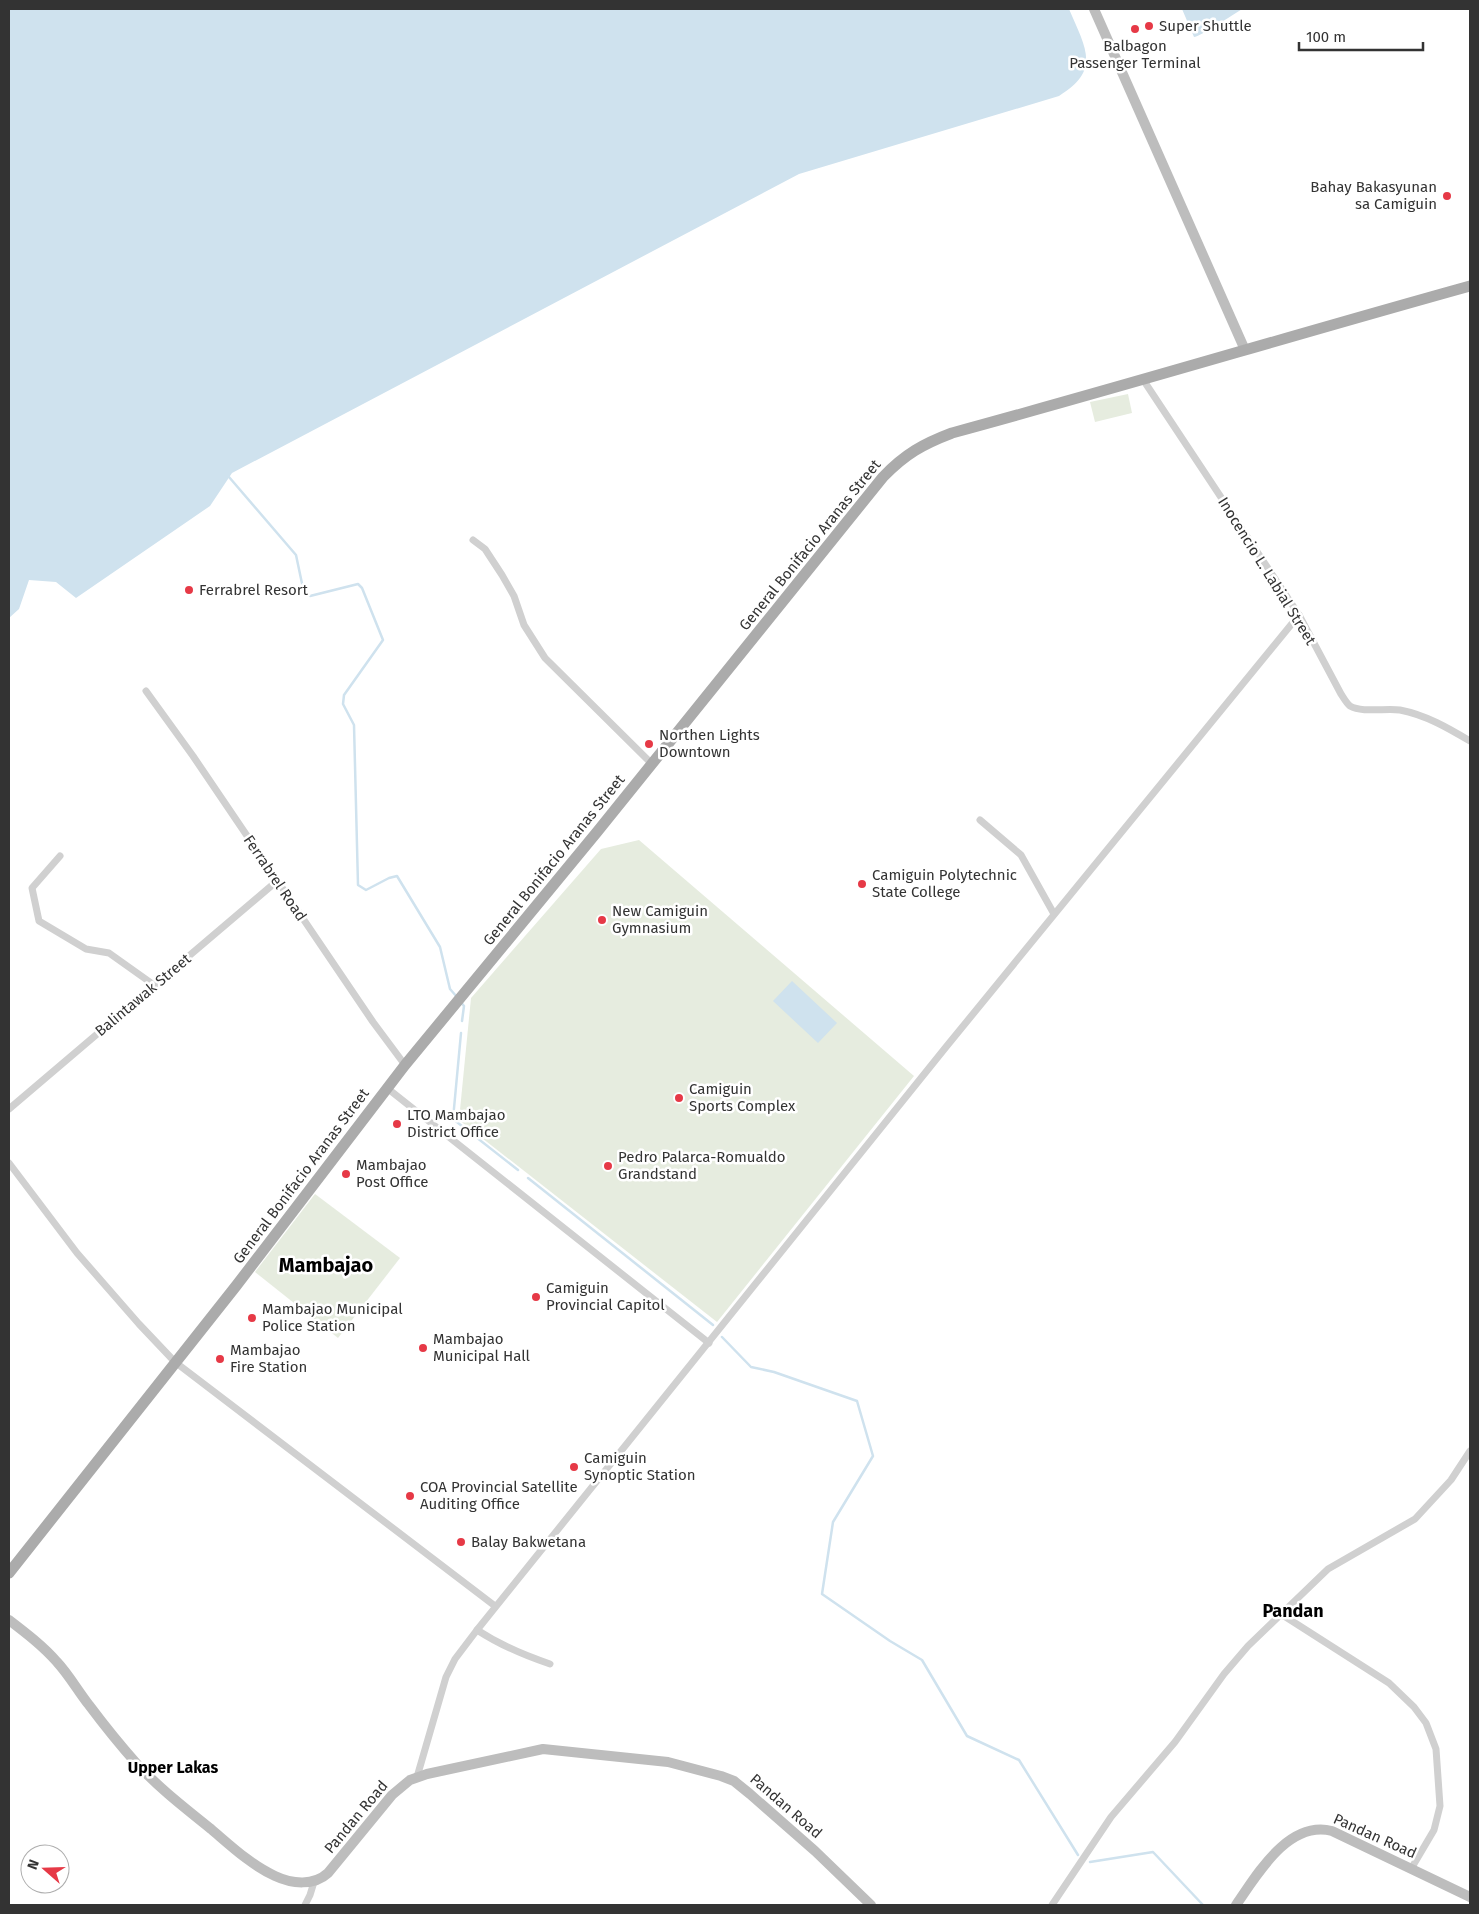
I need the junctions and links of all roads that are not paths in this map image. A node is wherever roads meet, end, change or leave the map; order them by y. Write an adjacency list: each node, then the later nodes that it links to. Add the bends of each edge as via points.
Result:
1 (1094, 9): 3 (street)
2 (1470, 286): 3 (main road, General Bonifacio Aranas Street)
3 (1248, 349): 4 (main road, General Bonifacio Aranas Street)
4 (1144, 381): 6 (street, Inocencio L. Labial Street); 9 (main road, General Bonifacio Aranas Street, via 952,434 923,444 909,453 883,477)
5 (473, 540): 9 (street, via 485,549 502,575 514,596 524,625 545,658)
6 (1299, 615): 8 (street, Inocencio L. Labial Street, via 1349,706 1417,714); 13 (street)
7 (146, 691): 12 (street, Ferrabrel Road)
8 (1470, 741)
9 (652, 764): 15 (main road, General Bonifacio Aranas Street)
10 (980, 820): 13 (street, via 1022,855)
11 (60, 856): 14 (street, via 32,888 39,921 86,949 109,953)
12 (277, 881): 14 (street, Balintawak Street); 15 (street, Ferrabrel Road)
13 (1054, 914): 19 (street)
14 (154, 985): 17 (street, Balintawak Street)
15 (405, 1065): 16 (main road, General Bonifacio Aranas Street)
16 (387, 1088): 19 (street); 20 (main road, General Bonifacio Aranas Street)
17 (9, 1109)
18 (9, 1163): 20 (street, via 77,1253)
19 (709, 1342): 23 (street)
20 (175, 1362): 22 (main road, General Bonifacio Aranas Street); 23 (street)
21 (1470, 1451): 24 (street, via 1451,1480 1415,1519 1328,1569)
22 (9, 1573)
23 (496, 1606): 26 (street)
24 (1281, 1614): 29 (street, via 1389,1683 1426,1723 1436,1749 1440,1806 1434,1830); 34 (street, via 1224,1674 1175,1742 1120,1805)
25 (9, 1620): 30 (street, via 59,1663 95,1713 156,1783 264,1870 290,1881)
26 (477, 1630): 27 (street, via 513,1651); 28 (street, via 446,1677)
27 (550, 1664)
28 (417, 1777): 30 (street, Pandan Road, via 392,1795 328,1873); 33 (street, Pandan Road, via 543,1749 668,1762 721,1776 734,1781 750,1794)
29 (1410, 1869): 31 (street, Pandan Road); 35 (street, Pandan Road, via 1332,1831 1317,1829 1294,1837 1276,1852)
30 (314, 1882): 32 (street)
31 (1470, 1896)
32 (305, 1905)
33 (871, 1905)
34 (1052, 1905)
35 (1236, 1905)

